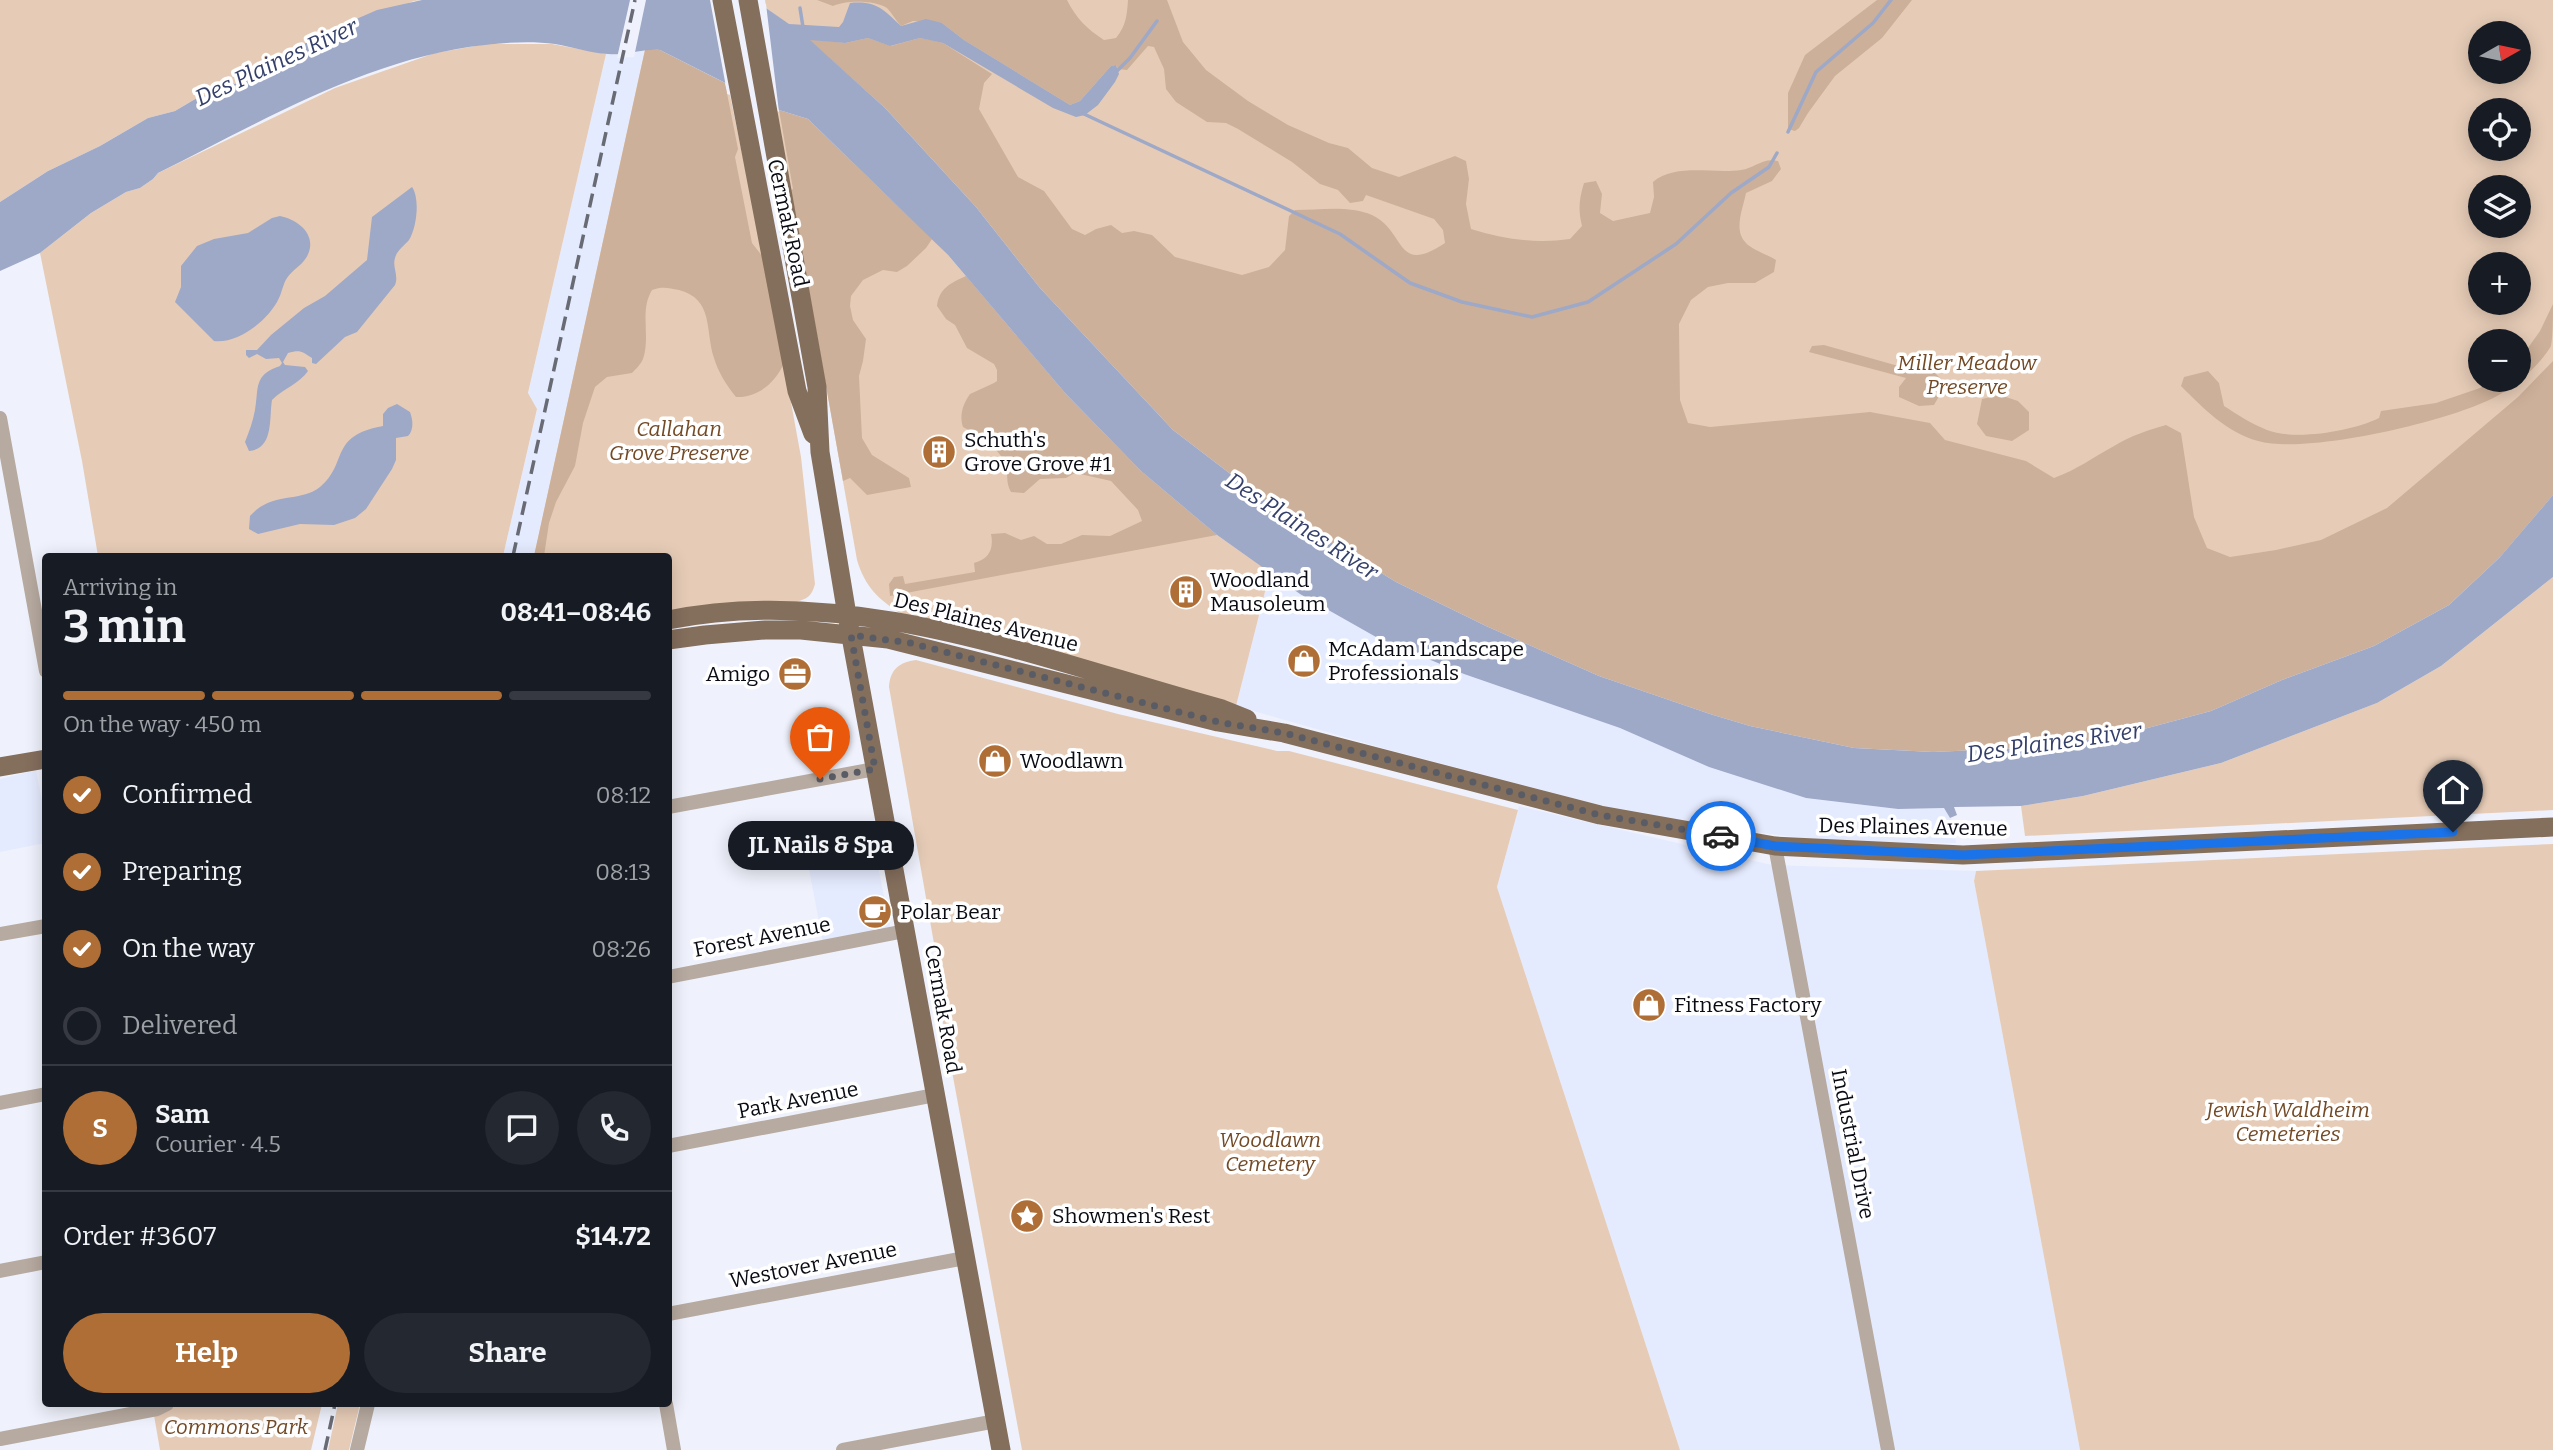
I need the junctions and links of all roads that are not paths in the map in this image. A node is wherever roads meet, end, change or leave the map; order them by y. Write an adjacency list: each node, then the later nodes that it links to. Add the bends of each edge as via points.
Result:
1 (722, 0): 4 (main road, Cermak Road, via 797,391)
2 (748, 0): 4 (main road, Cermak Road, via 817,387)
3 (0, 418): 9 (street)
4 (820, 452): 5 (main road, Cermak Road)
5 (847, 615): 6 (main road, Des Plaines Avenue, via 762,609); 7 (main road, Cermak Road); 10 (main road, Des Plaines Avenue, via 928,627 1222,709)
6 (672, 620)
7 (851, 635): 8 (main road, Des Plaines Avenue, via 765,630); 10 (main road, Des Plaines Avenue, via 910,643 1218,722); 13 (main road, Cermak Road)
8 (672, 640)
9 (42, 649)
10 (1284, 733): 16 (main road, Des Plaines Avenue, via 1600,815)
11 (42, 760): 12 (main road)
12 (0, 767)
13 (875, 769): 14 (street); 18 (main road, Cermak Road)
14 (672, 806)
15 (2553, 827): 16 (main road, Des Plaines Avenue, via 1963,855)
16 (1775, 846): 38 (street, Industrial Drive)
17 (42, 927): 19 (street)
18 (905, 931): 20 (street, Forest Avenue); 22 (main road, Cermak Road)
19 (0, 934)
20 (672, 975)
21 (42, 1095): 23 (street)
22 (936, 1095): 24 (street, Park Avenue); 25 (main road, Cermak Road)
23 (0, 1102)
24 (672, 1145)
25 (965, 1258): 28 (street, Westover Avenue); 32 (main road, Cermak Road)
26 (42, 1263): 27 (street)
27 (0, 1271)
28 (672, 1313)
29 (161, 1407): 33 (street)
30 (367, 1407): 34 (street)
31 (667, 1407): 35 (street)
32 (996, 1421): 36 (street); 37 (main road, Cermak Road)
33 (0, 1439)
34 (358, 1450)
35 (674, 1450)
36 (843, 1450)
37 (1001, 1450)
38 (1888, 1450)

